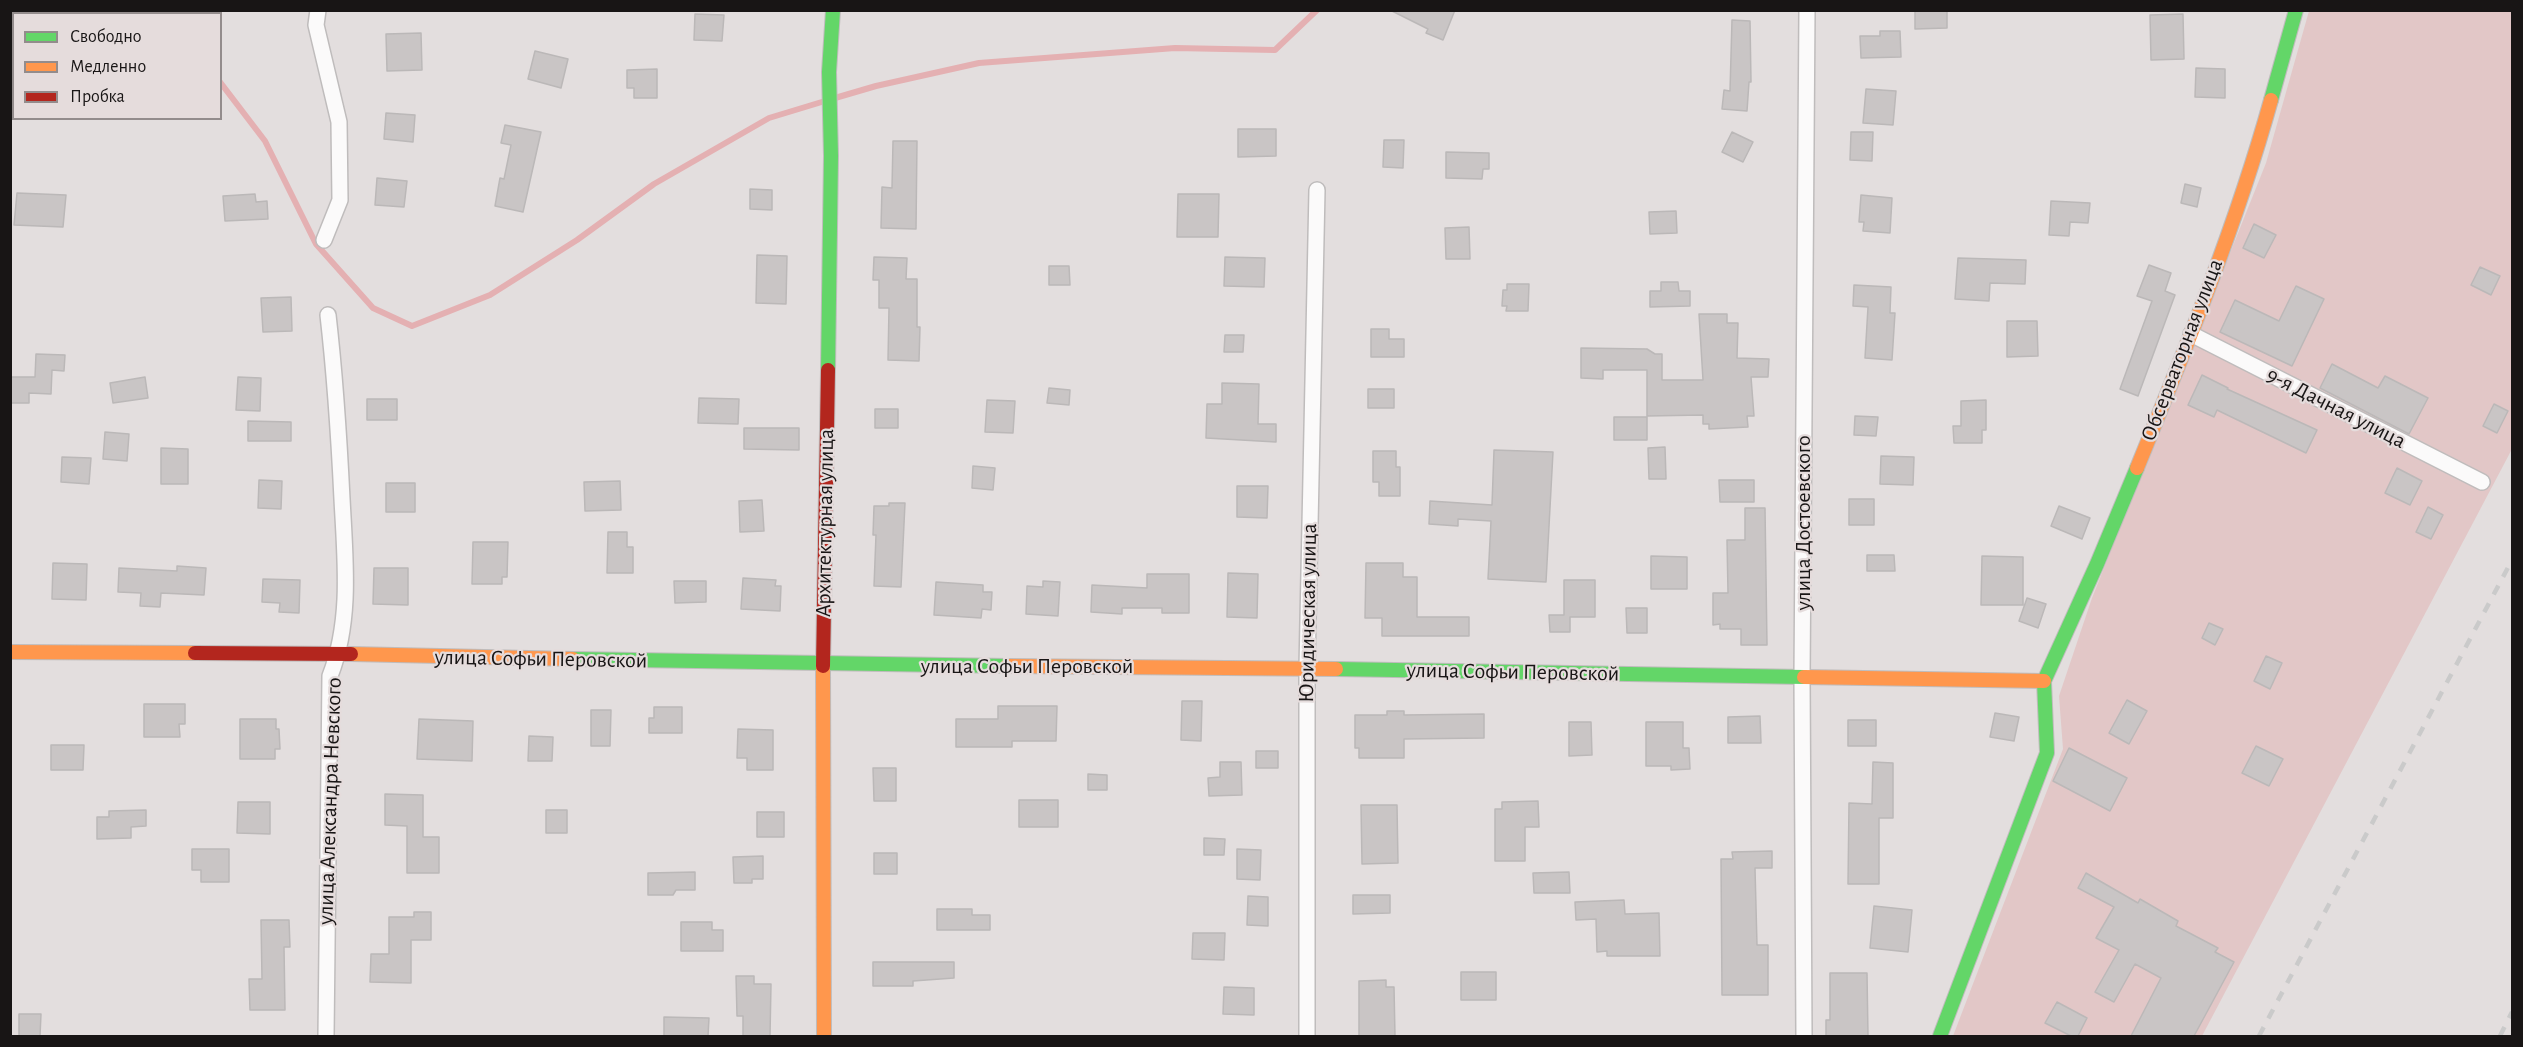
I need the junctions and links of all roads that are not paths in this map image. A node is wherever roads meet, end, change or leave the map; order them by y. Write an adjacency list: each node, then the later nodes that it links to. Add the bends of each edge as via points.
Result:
1 (318, 10): 6 (street, via 316,24 339,122 340,200)
2 (833, 10): 12 (street, Архитектурная улица)
3 (1807, 10): 14 (street, улица Достоевского)
4 (2296, 10): 8 (street, Обсерваторная улица, via 2259,144)
5 (1317, 189): 13 (street, Юридическая улица)
6 (324, 240)
7 (328, 315): 11 (street, улица Александра Невского, via 337,396 347,587)
8 (2191, 334): 9 (street, 9-я Дачная улица); 15 (street, Обсерваторная улица, via 2097,564)
9 (2482, 482)
10 (10, 652): 11 (street, улица Софьи Перовской)
11 (339, 654): 12 (street, улица Софьи Перовской); 16 (street, улица Александра Невского, via 330,676)
12 (823, 665): 13 (street, улица Софьи Перовской); 17 (street, Архитектурная улица)
13 (1307, 668): 14 (street, улица Софьи Перовской); 18 (street, Юридическая улица)
14 (1802, 677): 15 (street, улица Софьи Перовской); 19 (street, улица Достоевского)
15 (2044, 681): 20 (street, via 2047,753)
16 (326, 1036)
17 (824, 1036)
18 (1307, 1036)
19 (1804, 1036)
20 (1940, 1036)

